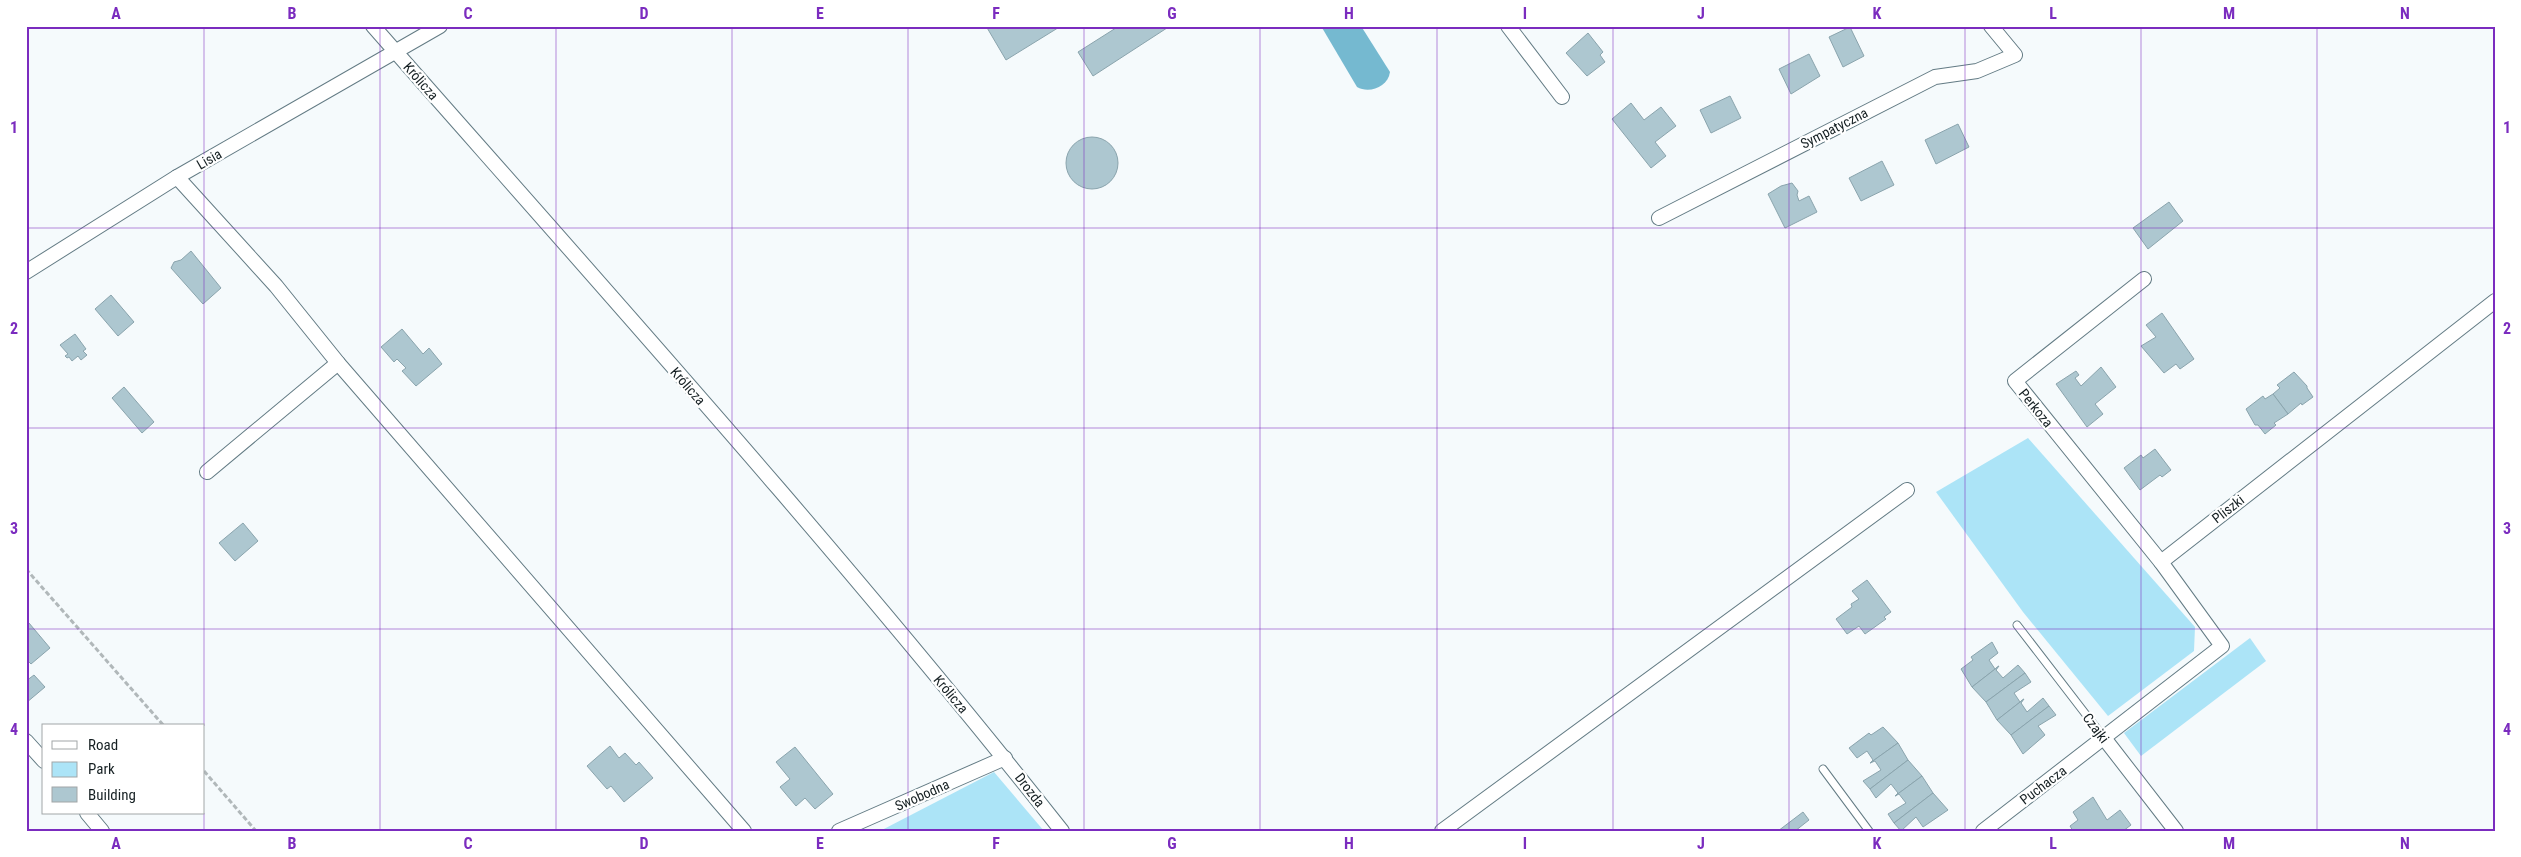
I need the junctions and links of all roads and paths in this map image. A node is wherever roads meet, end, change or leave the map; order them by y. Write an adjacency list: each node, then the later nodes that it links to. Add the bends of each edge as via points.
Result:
1 (373, 26): 5 (street, Królicza)
2 (440, 26): 5 (street, Lisia)
3 (1508, 26): 6 (street)
4 (1991, 26): 8 (street, Sympatyczna, via 2015,55 1977,71 1934,77)
5 (395, 52): 7 (street, Lisia); 21 (street, Królicza, via 776,487)
6 (1562, 97)
7 (177, 177): 9 (street, Lisia); 12 (street, via 276,286)
8 (1659, 218)
9 (26, 272)
10 (2144, 279): 15 (street, Perkoza, via 2015,381)
11 (2495, 300): 15 (street, Pliszki)
12 (338, 363): 13 (street); 28 (street)
13 (208, 472)
14 (1908, 490): 31 (street)
15 (2161, 562): 19 (street, via 2222,646)
16 (26, 569): 18 (path)
17 (2017, 625): 19 (lane, Czajki)
18 (162, 724)
19 (2104, 738): 33 (street, Puchacza); 34 (street, Czajki)
20 (26, 741): 22 (street)
21 (1001, 754): 29 (street, Swobodna); 30 (street, Drozda)
22 (42, 760)
23 (1823, 769): 32 (lane)
24 (205, 773): 27 (path)
25 (89, 814): 26 (street)
26 (102, 831)
27 (256, 831)
28 (744, 831)
29 (839, 831)
30 (1062, 831)
31 (1442, 831)
32 (1869, 831)
33 (1983, 831)
34 (2176, 831)

